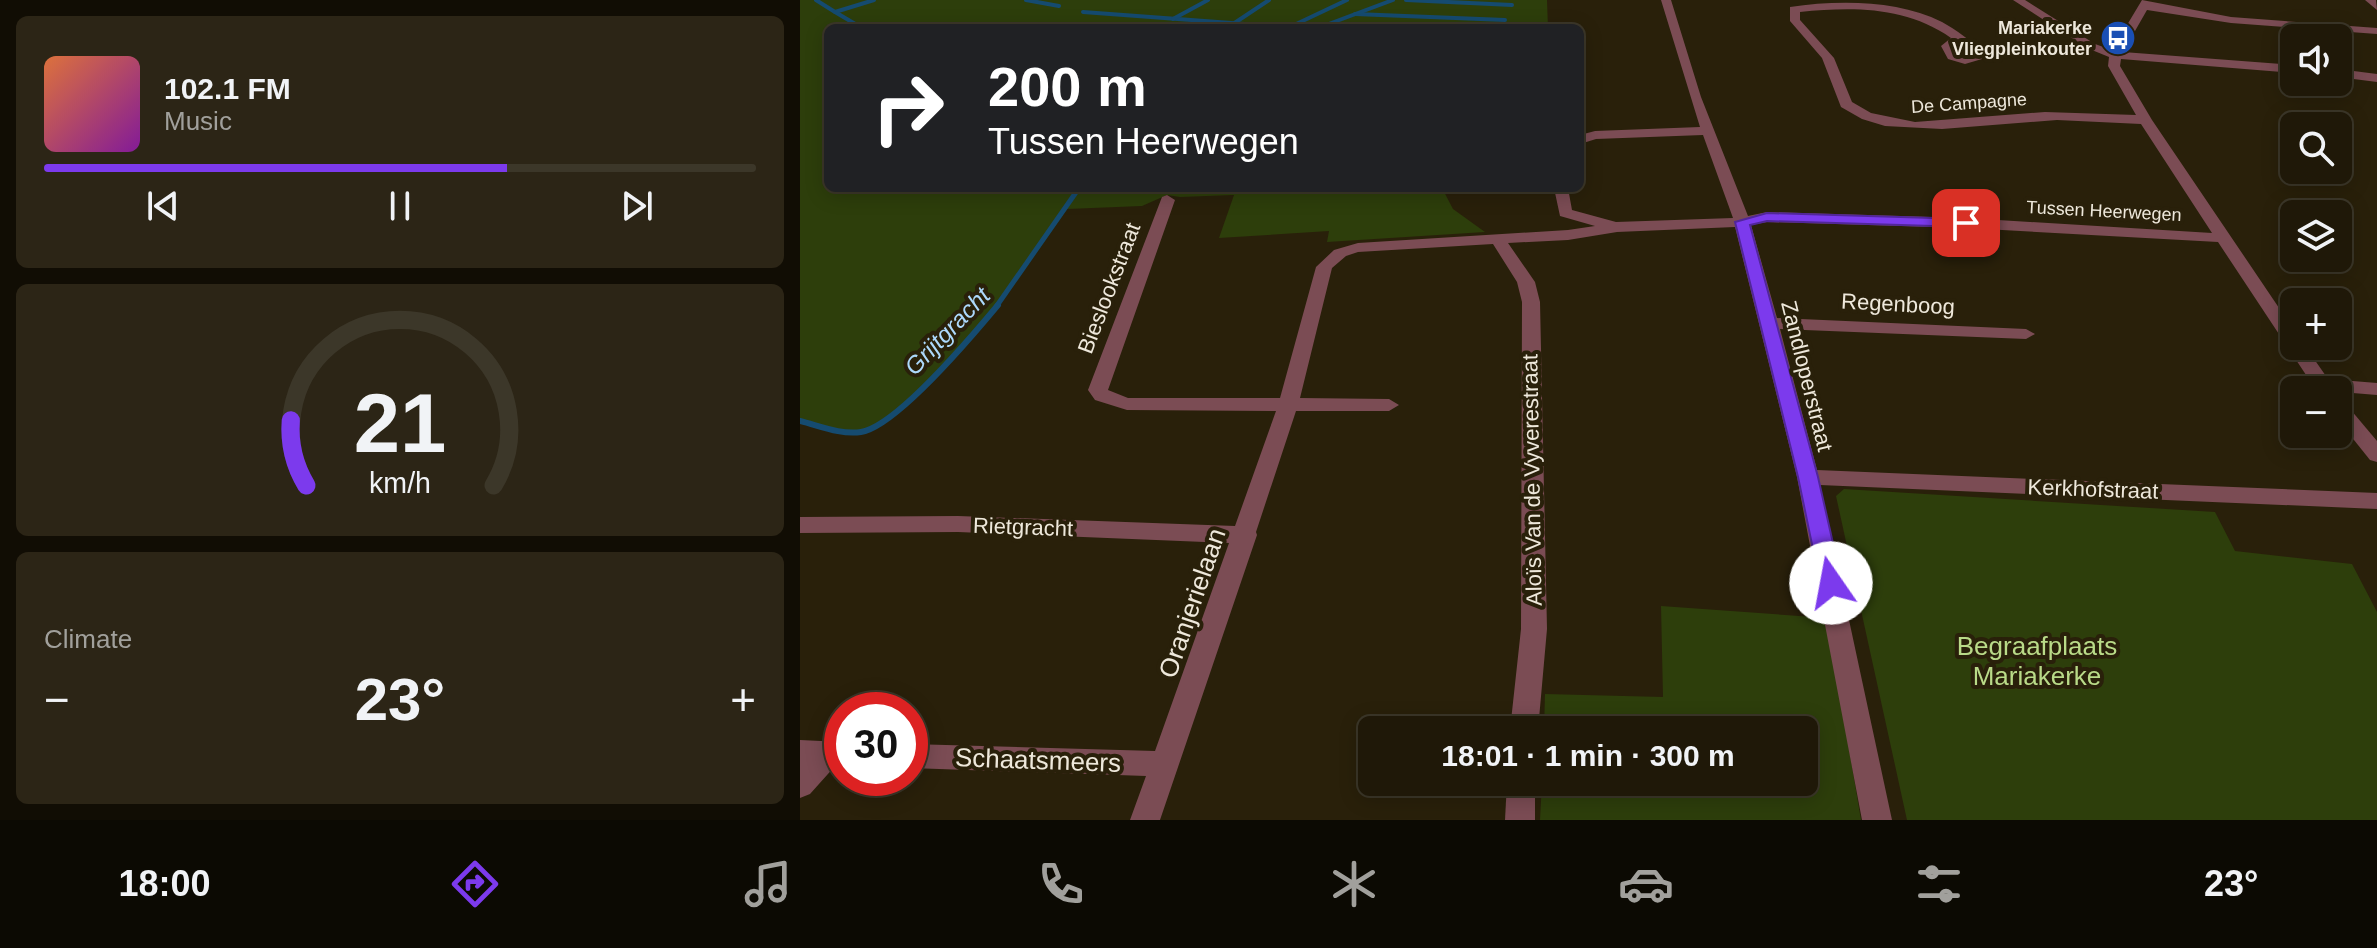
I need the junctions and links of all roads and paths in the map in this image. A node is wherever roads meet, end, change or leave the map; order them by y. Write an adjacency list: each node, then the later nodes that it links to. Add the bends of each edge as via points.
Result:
1 (1666, 0): 13 (street, Zandloperstraat)
2 (2018, 0): 8 (street, via 2091,46)
3 (2370, 0): 5 (street)
4 (2146, 3): 6 (street, via 2231,20); 8 (street)
5 (2377, 7)
6 (2377, 31)
7 (1958, 38): 12 (street, De Campagne, via 1937,24 1884,5 1794,9 1795,21 1828,55 1846,104 1878,121 1921,125 2049,115)
8 (2115, 55): 9 (street); 12 (street, via 2114,66)
9 (2280, 68)
10 (2352, 75): 11 (street)
11 (2377, 78)
12 (2145, 120): 22 (street)
13 (1707, 131): 14 (street); 18 (street, Zandloperstraat)
14 (1585, 137)
15 (1562, 192): 17 (street)
16 (1167, 200): 28 (street, Bieslookstraat, via 1098,390 1127,404)
17 (1565, 213): 19 (street); 20 (street)
18 (1742, 222): 19 (street, Tussen Heerwegen); 22 (street, Tussen Heerwegen, via 1767,217 1966,223); 24 (street, Zandloperstraat)
19 (1617, 227): 20 (street)
20 (1568, 235): 21 (street)
21 (1497, 238): 28 (street, Oranjerielaan, via 1359,247 1332,256 1324,267); 36 (street, Aloïs Van de Vyverestraat, via 1526,282 1531,302 1534,629)
22 (2224, 238): 23 (street)
23 (2280, 322)
24 (1769, 323): 25 (street, Regenboog); 32 (street, Zandloperstraat)
25 (2026, 334)
26 (2352, 388): 27 (street)
27 (2377, 389)
28 (1289, 403): 29 (street); 35 (street, Oranjerielaan)
29 (1389, 405)
30 (2352, 424): 31 (street)
31 (2377, 455)
32 (1808, 477): 33 (street, Kerkhofstraat); 46 (street, Zandloperstraat)
33 (2377, 501)
34 (800, 525): 35 (street, Rietgracht, via 958,524)
35 (1246, 535): 41 (street, Oranjerielaan)
36 (1525, 716)
37 (800, 752): 38 (street)
38 (824, 753)
39 (928, 757): 41 (street, Schaatsmeers)
40 (824, 763): 42 (street)
41 (1165, 764): 44 (street, Oranjerielaan)
42 (800, 785)
43 (1521, 796): 45 (street)
44 (1145, 820)
45 (1520, 820)
46 (1877, 820)

